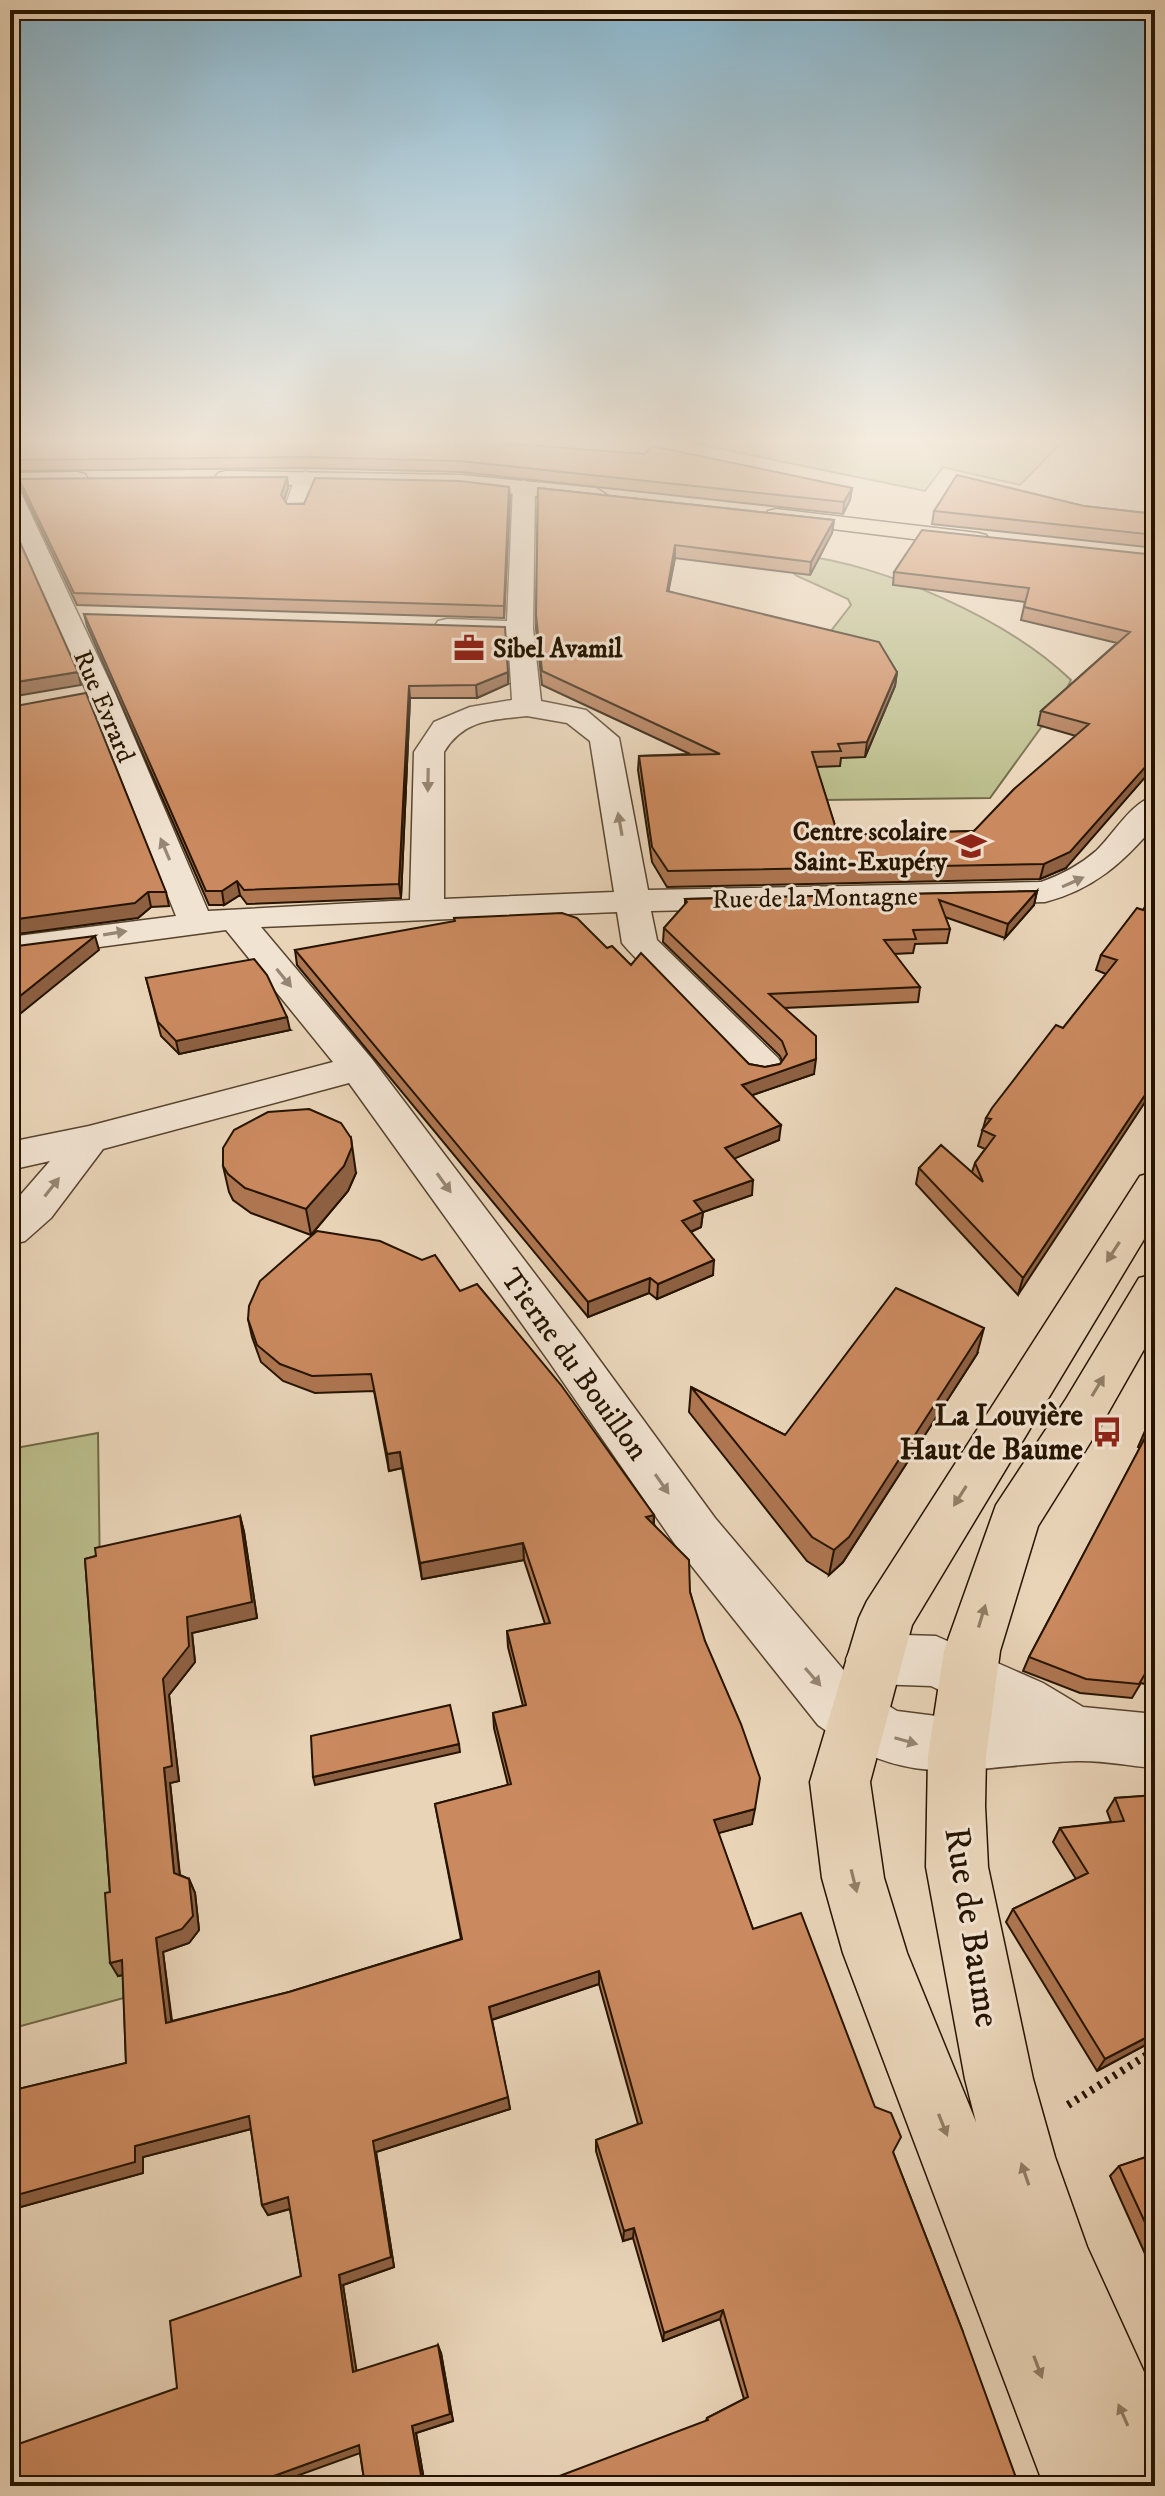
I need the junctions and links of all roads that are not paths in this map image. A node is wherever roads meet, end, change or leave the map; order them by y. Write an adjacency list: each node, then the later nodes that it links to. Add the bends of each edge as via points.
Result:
1 (37, 553): 3 (street, Rue Evrard)
2 (522, 553): 6 (street)
3 (65, 615): 4 (street); 11 (street, Rue Evrard, one-way to 3, via 86,695)
4 (96, 616)
5 (426, 626): 6 (street)
6 (520, 629): 7 (street)
7 (527, 707): 9 (street, one-way to 7, via 604,738 576,716); 10 (street, one-way to 10, via 501,709 444,728 429,752)
8 (1155, 805): 9 (street, Rue de la Montagne, one-way to 8, via 1045,892 1098,869)
9 (633, 901): 10 (street, Rue de la Montagne); 13 (street, via 640,943)
10 (427, 910): 11 (street, Rue de la Montagne)
11 (215, 919): 12 (street, Rue de la Montagne, one-way to 11); 14 (street, Tierne du Bouillon, one-way to 14)
12 (10, 948)
13 (764, 1067)
14 (358, 1068): 15 (street); 22 (street, Tierne du Bouillon, one-way to 22, via 697,1534)
15 (89, 1139): 16 (street); 18 (street, one-way to 15, via 36,1208)
16 (16, 1154)
17 (1155, 1186): 20 (main road, one-way to 20, via 886,1618)
18 (10, 1230)
19 (1155, 1290): 21 (main road, Rue de Baume, one-way to 19, via 1014,1520)
20 (874, 1659): 21 (street, via 936,1661); 22 (main road)
21 (968, 1679): 23 (street, via 1023,1702); 25 (main road, Rue de Baume)
22 (857, 1723): 25 (street, Tierne du Bouillon, one-way to 25, via 926,1746); 26 (main road, one-way to 26, via 840,1782 853,1878 875,1953)
23 (1076, 1734): 24 (street); 25 (street, Tierne du Bouillon)
24 (1155, 1741)
25 (958, 1746): 27 (main road, Rue de Baume, one-way to 25, via 1054,2258 999,2079 957,1867)
26 (1084, 2486)
27 (1155, 2486)

